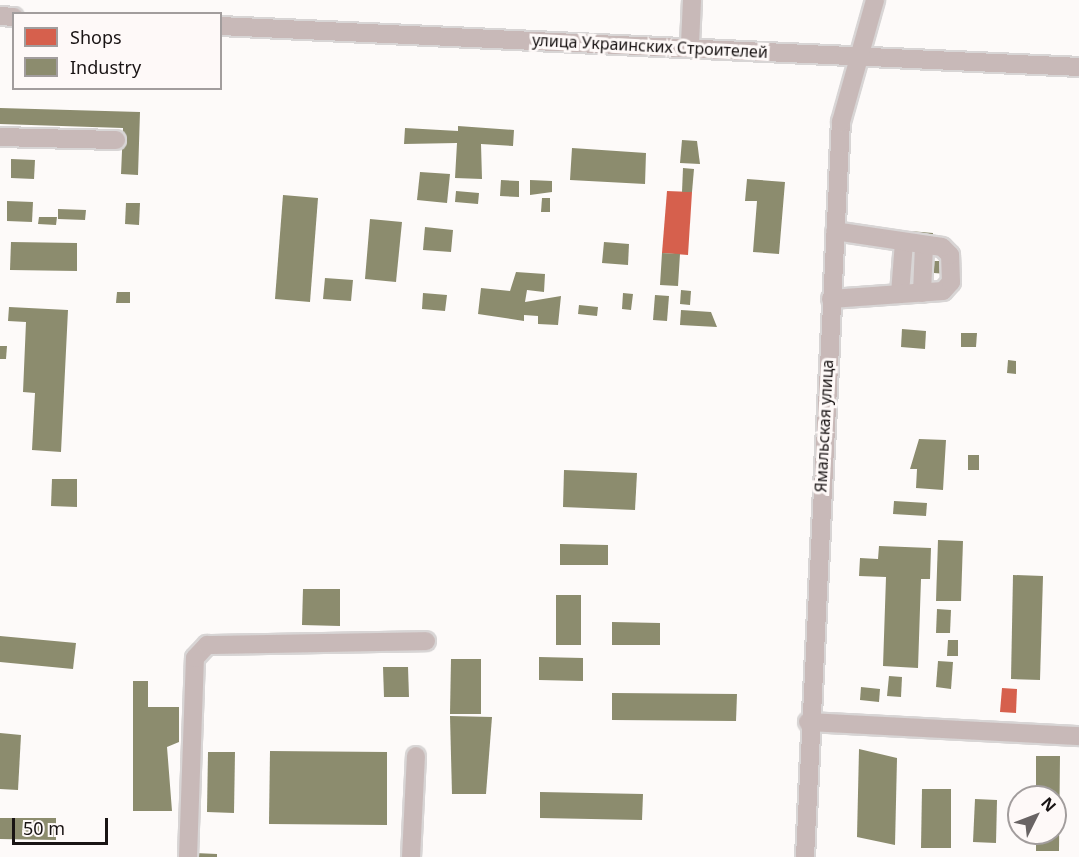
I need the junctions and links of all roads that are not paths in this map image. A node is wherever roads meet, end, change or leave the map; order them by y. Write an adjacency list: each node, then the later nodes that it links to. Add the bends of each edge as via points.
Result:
1 (692, 0): 4 (street)
2 (875, 0): 5 (street, Ямальская улица)
3 (222, 26): 5 (street, улица Украинских Строителей)
4 (690, 44)
5 (859, 56): 6 (street, улица Украинских Строителей); 9 (street, Ямальская улица, via 842,114)
6 (1079, 67)
7 (0, 137): 8 (street)
8 (116, 140)
9 (835, 231): 10 (street); 14 (street, Ямальская улица)
10 (904, 242): 11 (street); 13 (street)
11 (924, 245): 12 (street); 12 (street, via 950,255 951,282 946,290)
12 (922, 293): 13 (street)
13 (900, 294): 14 (street)
14 (831, 299): 16 (street, Ямальская улица)
15 (426, 641): 19 (street, via 207,645 195,658)
16 (808, 722): 17 (street); 21 (street, Ямальская улица)
17 (1079, 735)
18 (416, 756): 20 (street)
19 (188, 857)
20 (411, 857)
21 (805, 857)

